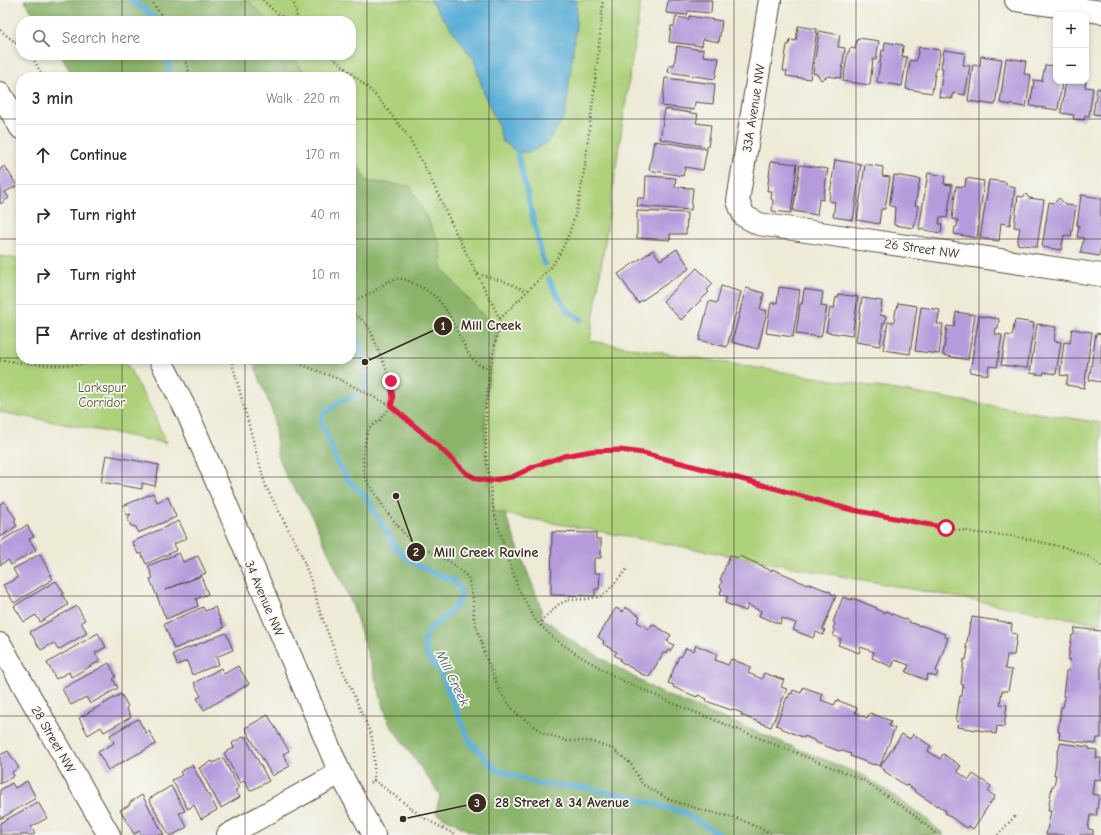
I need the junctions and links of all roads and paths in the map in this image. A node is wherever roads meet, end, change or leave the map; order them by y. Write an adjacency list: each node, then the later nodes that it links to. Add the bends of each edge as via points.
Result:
1 (151, 0): 9 (path)
2 (263, 0): 10 (path)
3 (293, 0): 11 (path)
4 (603, 0): 26 (path, via 593,102 579,197 567,240 551,267)
5 (770, 0): 23 (street, 33A Avenue NW, via 738,201)
6 (1016, 0): 7 (street)
7 (1075, 4): 8 (street)
8 (1101, 12)
9 (162, 16)
10 (282, 16)
11 (297, 16)
12 (0, 30): 13 (path)
13 (16, 43)
14 (34, 60): 17 (path)
15 (185, 60): 18 (path)
16 (336, 60): 19 (path)
17 (40, 72)
18 (189, 72)
19 (350, 72)
20 (356, 77): 24 (path, via 379,99 408,136)
21 (0, 93): 22 (street)
22 (16, 120)
23 (744, 216): 25 (street, 26 Street NW, via 759,224)
24 (478, 274): 26 (path); 29 (path)
25 (1101, 275)
26 (527, 291): 29 (path)
27 (356, 300): 37 (path, via 399,278 423,288 436,297 447,311 469,355)
28 (356, 316): 38 (path, via 369,327 377,344 391,381)
29 (500, 319): 37 (path)
30 (0, 360): 31 (path)
31 (16, 362)
32 (37, 364): 33 (path)
33 (90, 364)
34 (163, 364): 44 (street, 34 Avenue NW, via 188,414)
35 (233, 364): 45 (path, via 266,486 300,551 337,657 371,734)
36 (300, 364): 38 (path, via 341,380)
37 (490, 369): 39 (path, via 485,431)
38 (391, 406): 39 (path, via 466,473 477,479); 52 (path, via 380,420 369,428 363,455 364,476 410,542 449,561 468,577 474,618 485,656 501,694 516,713 544,733 567,741 589,741 613,749 631,764 642,784 670,800 739,819)
39 (489, 481): 40 (path, via 512,477 535,466 578,453 620,450 643,453 772,486 848,509 977,534 1013,536 1067,548 1090,557); 42 (path, via 499,529 518,588)
40 (1101, 566)
41 (627, 569): 42 (path, via 601,596 569,600 559,604 543,619)
42 (541, 626): 53 (path, via 581,657 623,681 863,780 913,814)
43 (0, 644): 48 (street, 28 Street NW)
44 (340, 773): 49 (street); 50 (street, 34 Avenue NW)
45 (374, 780): 46 (path); 51 (path, via 424,818)
46 (366, 786)
47 (1015, 816): 54 (path)
48 (109, 835)
49 (228, 835)
50 (374, 835)
51 (456, 835)
52 (772, 835)
53 (937, 835)
54 (998, 835)

